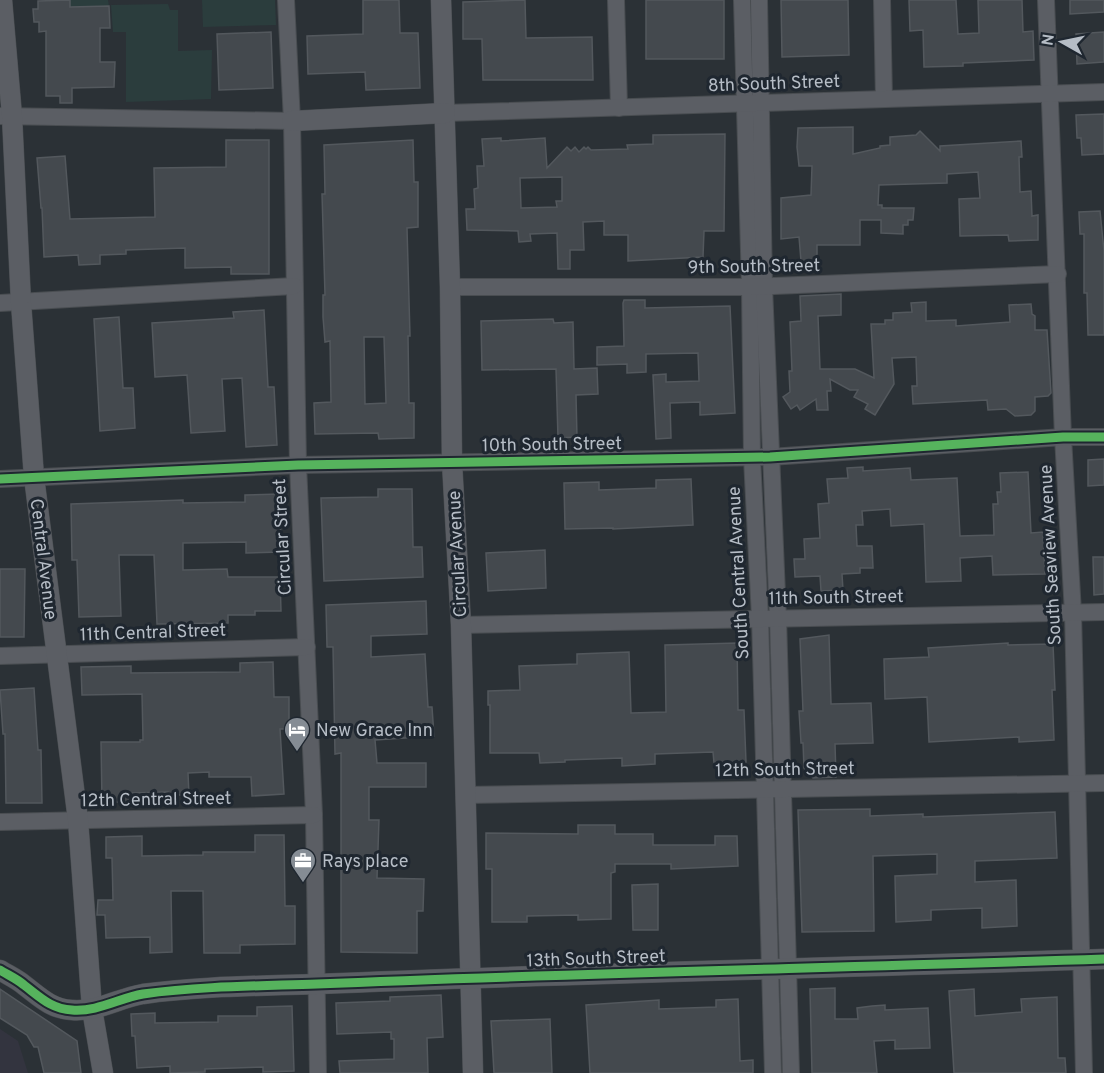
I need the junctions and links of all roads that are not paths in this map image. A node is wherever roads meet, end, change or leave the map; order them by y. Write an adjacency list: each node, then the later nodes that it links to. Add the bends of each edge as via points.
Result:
1 (2, 0): 15 (street, Central Avenue)
2 (286, 0): 16 (street, Circular Street)
3 (441, 0): 14 (street, Circular Avenue)
4 (616, 0): 13 (street)
5 (742, 0): 12 (street, South Central Avenue)
6 (759, 0): 12 (street)
7 (882, 0): 11 (street)
8 (1046, 0): 10 (street, South Seaview Avenue)
9 (1104, 92): 10 (street, 8th South Street)
10 (1051, 94): 11 (street, 8th South Street); 17 (street, South Seaview Avenue)
11 (884, 99): 12 (street, 8th South Street)
12 (753, 104): 13 (street, 8th South Street); 20 (street, South Central Avenue)
13 (619, 108): 14 (street, 8th South Street)
14 (445, 113): 16 (street); 19 (street, Circular Avenue)
15 (6, 116): 16 (street); 22 (street, Central Avenue)
16 (292, 121): 18 (street, Circular Street)
17 (1058, 274): 20 (street, 9th South Street); 23 (street, South Seaview Avenue)
18 (294, 286): 22 (street); 28 (street, Circular Street)
19 (450, 287): 20 (street, 9th South Street); 27 (street, Circular Avenue)
20 (757, 287): 25 (street); 26 (street, South Central Avenue)
21 (0, 303): 22 (street)
22 (21, 303): 29 (street, Central Avenue)
23 (1064, 437): 24 (street, 10th South Street); 25 (street, 10th South Street); 32 (street, South Seaview Avenue)
24 (1104, 437)
25 (770, 457): 26 (street, 10th South Street); 34 (street)
26 (752, 458): 27 (street, 10th South Street); 33 (street, South Central Avenue)
27 (452, 462): 28 (street, 10th South Street); 35 (street, Circular Avenue)
28 (298, 465): 29 (street, 10th South Street); 36 (street, Circular Street)
29 (34, 477): 30 (street, 10th South Street); 37 (street, Central Avenue)
30 (0, 479)
31 (1104, 612): 32 (street, 11th South Street)
32 (1073, 613): 34 (street, 11th South Street); 40 (street, South Seaview Avenue)
33 (760, 618): 34 (street, 11th South Street); 35 (street, 11th South Street); 41 (street, South Central Avenue)
34 (778, 618): 42 (street)
35 (461, 625): 43 (street, Circular Avenue)
36 (307, 647): 37 (street, 11th Central Street); 44 (street, Circular Street)
37 (56, 654): 38 (street, 11th Central Street); 45 (street, Central Avenue)
38 (0, 656)
39 (1104, 783): 40 (street, 12th South Street)
40 (1077, 784): 42 (street, 12th South Street); 48 (street, South Seaview Avenue)
41 (765, 789): 42 (street, 12th South Street); 43 (street, 12th South Street); 49 (street, South Central Avenue)
42 (783, 789): 49 (street)
43 (466, 795): 51 (street, Circular Avenue)
44 (314, 815): 45 (street, 12th Central Street); 52 (street, Circular Street)
45 (78, 820): 46 (street, 12th Central Street); 53 (street, Central Avenue)
46 (0, 822)
47 (1104, 959): 48 (street, 13th South Street)
48 (1081, 960): 49 (street, 13th South Street); 59 (street, South Seaview Avenue)
49 (779, 969): 51 (street, 13th South Street); 57 (street, South Central Avenue); 58 (street)
50 (0, 970): 53 (street, via 44,1002 59,1008)
51 (470, 978): 52 (street, 13th South Street); 56 (street, Circular Avenue)
52 (316, 984): 53 (street, 13th South Street, via 145,994); 55 (street, Circular Street)
53 (92, 1010): 54 (street, Central Avenue)
54 (103, 1073)
55 (318, 1073)
56 (473, 1073)
57 (773, 1073)
58 (791, 1073)
59 (1084, 1073)

